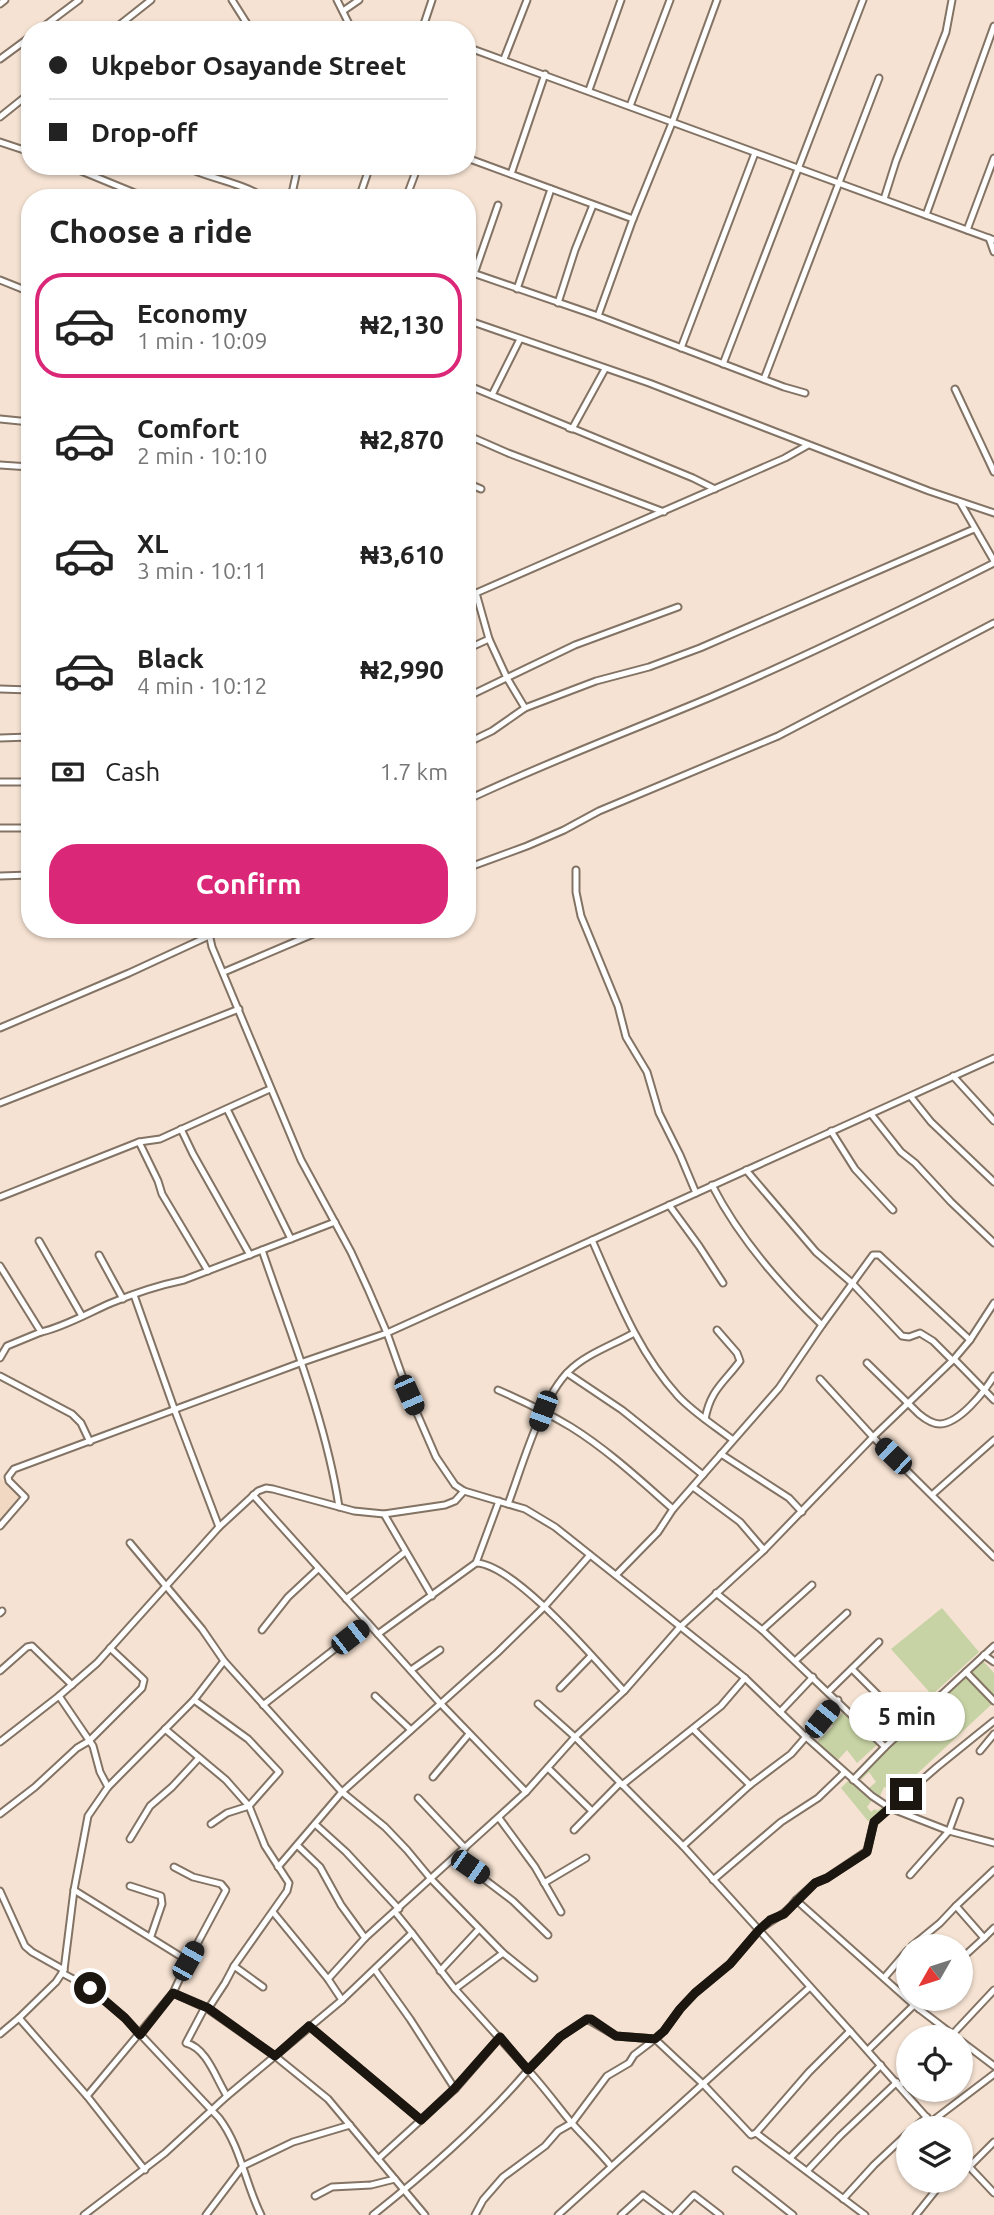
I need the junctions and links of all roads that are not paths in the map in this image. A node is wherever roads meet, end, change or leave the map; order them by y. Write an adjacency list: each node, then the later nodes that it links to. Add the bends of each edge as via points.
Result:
1 (5, 0): 14 (street)
2 (79, 0): 16 (street)
3 (151, 0): 17 (street)
4 (232, 0): 18 (street)
5 (337, 0): 15 (street)
6 (359, 0): 15 (street)
7 (432, 0): 20 (street)
8 (527, 0): 25 (street)
9 (621, 0): 28 (street)
10 (670, 0): 30 (street)
11 (717, 0): 32 (street)
12 (863, 0): 38 (street)
13 (952, 0): 46 (street, via 946,32)
14 (0, 4)
15 (342, 11): 19 (street)
16 (51, 21)
17 (124, 21)
18 (245, 21)
19 (347, 21)
20 (425, 21)
21 (994, 26): 49 (street)
22 (21, 44): 24 (street)
23 (476, 50): 25 (street)
24 (0, 59)
25 (504, 59): 26 (street)
26 (545, 74): 28 (street); 39 (street)
27 (879, 78): 42 (street)
28 (589, 90): 30 (street)
29 (21, 102): 31 (street)
30 (630, 106): 32 (street)
31 (0, 117)
32 (673, 123): 35 (street); 50 (street)
33 (0, 142): 34 (street)
34 (21, 149)
35 (755, 153): 38 (street); 63 (street)
36 (994, 158): 51 (street)
37 (476, 161): 39 (street)
38 (797, 168): 42 (street); 64 (street)
39 (511, 174): 45 (street)
40 (91, 175): 43 (street)
41 (205, 175): 44 (street)
42 (840, 184): 46 (street); 66 (street)
43 (125, 189)
44 (250, 189)
45 (551, 189): 48 (street); 58 (street)
46 (884, 200): 49 (street)
47 (498, 205): 54 (street)
48 (593, 205): 50 (street); 59 (street)
49 (926, 215): 51 (street)
50 (633, 219): 60 (street)
51 (967, 230): 52 (street)
52 (991, 239): 53 (street)
53 (994, 252)
54 (476, 268)
55 (476, 275): 58 (street)
56 (0, 280): 57 (street)
57 (21, 288)
58 (517, 289): 59 (street)
59 (558, 303): 60 (street)
60 (597, 316): 63 (street)
61 (476, 323): 62 (street)
62 (520, 339): 65 (street); 71 (street)
63 (681, 348): 64 (street)
64 (723, 364): 66 (street)
65 (605, 369): 74 (street); 76 (street)
66 (764, 379): 70 (street)
67 (476, 388): 71 (street)
68 (476, 388): 74 (street)
69 (955, 389): 79 (street)
70 (805, 393)
71 (492, 395): 74 (street)
72 (0, 419): 73 (street)
73 (21, 421)
74 (572, 429): 82 (street)
75 (476, 439): 84 (street)
76 (808, 445): 82 (street); 83 (street)
77 (0, 465): 78 (street)
78 (21, 466)
79 (994, 472)
80 (476, 487): 81 (street)
81 (481, 489)
82 (715, 489): 84 (street)
83 (960, 502): 85 (street); 86 (street)
84 (664, 512): 88 (street)
85 (994, 513)
86 (974, 529): 87 (street); 97 (street, via 701,648)
87 (994, 562): 103 (street, via 788,663)
88 (476, 593): 91 (street)
89 (678, 607): 93 (street, via 575,645)
90 (994, 623): 106 (street, via 778,736 599,811 565,830)
91 (489, 639): 92 (street); 93 (street)
92 (476, 645)
93 (507, 678): 96 (street); 97 (street)
94 (0, 689): 95 (street)
95 (21, 690)
96 (476, 693)
97 (525, 708): 100 (street)
98 (21, 737): 99 (street)
99 (0, 738)
100 (476, 739)
101 (0, 782): 102 (street)
102 (21, 782)
103 (476, 796)
104 (0, 828): 105 (street)
105 (21, 828)
106 (476, 864)
107 (576, 870): 130 (street, via 581,916 626,1037 647,1072 659,1113)
108 (21, 875): 109 (street)
109 (0, 876)
110 (196, 938): 115 (street, via 129,973)
111 (210, 938): 113 (street)
112 (305, 938): 113 (street)
113 (224, 972): 114 (street)
114 (239, 1009): 118 (street); 120 (street)
115 (0, 1028)
116 (994, 1058): 117 (street)
117 (953, 1076): 119 (street); 123 (street)
118 (270, 1089): 121 (street); 134 (street)
119 (911, 1097): 122 (street); 128 (street)
120 (0, 1103)
121 (227, 1109): 124 (street); 135 (street)
122 (871, 1114): 125 (street); 138 (street, via 901,1152)
123 (994, 1121)
124 (181, 1129): 126 (street); 141 (street)
125 (831, 1131): 127 (street); 133 (street, via 855,1169)
126 (139, 1142): 131 (street); 143 (street, via 162,1194)
127 (746, 1170): 129 (street); 145 (street, via 808,1243)
128 (994, 1182)
129 (712, 1185): 130 (street); 150 (street, via 735,1225 778,1280)
130 (696, 1193): 132 (street)
131 (0, 1198)
132 (668, 1205): 136 (street); 144 (street)
133 (892, 1210)
134 (335, 1222): 135 (street); 153 (street)
135 (291, 1239): 139 (street)
136 (592, 1240): 153 (street); 154 (street)
137 (39, 1241): 149 (street)
138 (994, 1242)
139 (262, 1250): 141 (street); 158 (street)
140 (99, 1255): 147 (street)
141 (250, 1255): 143 (street)
142 (0, 1266): 152 (street)
143 (208, 1271): 146 (street)
144 (723, 1283)
145 (852, 1283): 150 (street); 155 (street, via 870,1258 879,1255); 157 (street, via 902,1336 926,1336)
146 (134, 1295): 147 (street); 168 (street)
147 (123, 1298): 149 (street)
148 (994, 1303): 155 (street)
149 (82, 1316): 152 (street)
150 (822, 1325): 172 (street, via 779,1388)
151 (717, 1331): 170 (street, via 740,1361 713,1393)
152 (41, 1332): 156 (street, via 7,1346)
153 (387, 1333): 158 (street); 178 (street, via 436,1457)
154 (634, 1333): 160 (street); 170 (street, via 680,1398)
155 (970, 1340): 157 (street)
156 (0, 1358)
157 (953, 1359): 165 (street); 167 (street)
158 (300, 1363): 168 (street); 183 (street)
159 (867, 1363): 167 (street)
160 (567, 1373): 169 (street); 176 (street)
161 (0, 1376): 174 (street, via 72,1414)
162 (994, 1376): 165 (street)
163 (820, 1379): 171 (street)
164 (498, 1390): 169 (street)
165 (985, 1391): 166 (street); 167 (street, via 962,1413 940,1424 928,1421)
166 (994, 1400)
167 (908, 1403): 171 (street)
168 (174, 1411): 174 (street); 188 (street)
169 (543, 1411): 182 (street); 184 (street, via 574,1429)
170 (705, 1419): 172 (street)
171 (873, 1437): 179 (street); 185 (street)
172 (733, 1440): 175 (street)
173 (994, 1440): 179 (street)
174 (90, 1442): 187 (street, via 10,1472 9,1481 25,1497)
175 (722, 1454): 176 (street); 185 (street, via 789,1498)
176 (703, 1475): 177 (street)
177 (693, 1487): 184 (street); 190 (street, via 740,1522)
178 (464, 1491): 181 (street); 186 (street, via 445,1505)
179 (933, 1494): 193 (street)
180 (253, 1495): 183 (street, via 273,1489); 188 (street); 195 (street)
181 (499, 1501): 182 (street); 194 (street)
182 (508, 1504): 192 (street, via 555,1527)
183 (339, 1507): 186 (street)
184 (673, 1509): 196 (street, via 658,1532)
185 (802, 1512): 190 (street)
186 (384, 1514): 191 (street)
187 (0, 1526)
188 (219, 1527): 198 (street)
189 (130, 1543): 198 (street)
190 (764, 1550): 199 (street)
191 (405, 1552): 200 (street); 201 (street)
192 (590, 1555): 196 (street); 202 (street)
193 (994, 1557)
194 (476, 1563): 200 (street); 202 (street, via 495,1569)
195 (318, 1569): 201 (street); 206 (street)
196 (616, 1575): 205 (street)
197 (812, 1585): 207 (street)
198 (165, 1588): 211 (street); 215 (street)
199 (716, 1593): 205 (street); 207 (street)
200 (432, 1596): 208 (street)
201 (346, 1599): 204 (street)
202 (545, 1606): 213 (street); 234 (street)
203 (848, 1613): 216 (street)
204 (368, 1623): 208 (street); 236 (street)
205 (680, 1627): 223 (street); 226 (street)
206 (262, 1630)
207 (762, 1630): 216 (street)
208 (378, 1634): 219 (street)
209 (879, 1642): 218 (street)
210 (994, 1646): 214 (street)
211 (110, 1648): 224 (street); 246 (street, via 144,1684)
212 (440, 1650): 219 (street)
213 (591, 1656): 225 (street); 226 (street)
214 (984, 1656): 217 (street); 221 (street)
215 (224, 1661): 231 (street); 236 (street)
216 (795, 1661): 222 (street)
217 (994, 1662)
218 (852, 1669): 227 (street); 230 (street)
219 (411, 1670): 234 (street)
220 (0, 1671): 224 (street, via 33,1646)
221 (966, 1672): 233 (street); 248 (street)
222 (813, 1677): 227 (street); 237 (street)
223 (745, 1678): 237 (street); 241 (street)
224 (72, 1685): 228 (street)
225 (560, 1688)
226 (624, 1691): 244 (street)
227 (828, 1692): 232 (street)
228 (59, 1696): 246 (street); 247 (street)
229 (375, 1696): 240 (street)
230 (881, 1698)
231 (194, 1700): 239 (street); 262 (street, via 248,1739 278,1768 277,1776)
232 (838, 1700): 245 (street); 248 (street)
233 (994, 1701)
234 (440, 1703): 240 (street); 242 (street)
235 (538, 1704): 244 (street)
236 (262, 1705): 259 (street)
237 (779, 1712): 245 (street)
238 (994, 1721): 263 (street)
239 (165, 1729): 250 (street); 257 (street)
240 (411, 1730): 259 (street)
241 (693, 1730): 255 (street); 256 (street)
242 (469, 1734): 253 (street); 258 (street)
243 (994, 1734): 249 (street)
244 (575, 1737): 251 (street); 255 (street)
245 (807, 1738): 252 (street); 256 (street)
246 (89, 1741): 257 (street); 265 (street)
247 (0, 1742)
248 (885, 1747): 254 (street)
249 (980, 1751)
250 (198, 1759): 262 (street, via 226,1780); 271 (street, via 150,1806)
251 (548, 1768): 258 (street); 264 (street)
252 (844, 1773): 254 (street); 283 (street)
253 (433, 1777)
254 (853, 1780): 263 (street)
255 (621, 1784): 264 (street); 274 (street)
256 (750, 1785): 274 (street)
257 (108, 1787): 286 (street, via 88,1816)
258 (526, 1792): 266 (street)
259 (342, 1793): 268 (street); 282 (street, via 385,1827)
260 (418, 1798): 275 (street)
261 (960, 1801): 270 (street)
262 (249, 1807): 267 (street, via 227,1813); 279 (street)
263 (890, 1808): 270 (street); 288 (street, via 874,1822 867,1852)
264 (592, 1811): 269 (street)
265 (0, 1814)
266 (499, 1818): 275 (street); 284 (street)
267 (211, 1824)
268 (315, 1824): 273 (street); 290 (street)
269 (574, 1830)
270 (949, 1831): 272 (street); 281 (street)
271 (130, 1839)
272 (994, 1843)
273 (297, 1845): 279 (street); 300 (street, via 320,1867)
274 (683, 1846): 283 (street)
275 (465, 1848): 276 (street)
276 (455, 1857): 282 (street); 298 (street, via 513,1901)
277 (586, 1858): 284 (street)
278 (174, 1867): 304 (street, via 226,1890)
279 (278, 1867): 291 (street, via 289,1887)
280 (994, 1870): 289 (street)
281 (909, 1874)
282 (431, 1879): 290 (street); 293 (street)
283 (713, 1880): 295 (street)
284 (544, 1883): 292 (street)
285 (130, 1885): 299 (street, via 160,1896 162,1904)
286 (74, 1890): 299 (street); 309 (street)
287 (0, 1891): 309 (street, via 25,1945)
288 (796, 1900): 295 (street); 311 (street)
289 (956, 1906): 297 (street); 301 (street)
290 (397, 1911): 296 (street); 300 (street)
291 (273, 1912): 306 (street); 312 (street)
292 (561, 1912)
293 (479, 1928): 303 (street); 308 (street)
294 (994, 1928): 301 (street)
295 (759, 1930): 314 (street); 331 (street)
296 (412, 1933): 307 (street); 308 (street)
297 (927, 1934)
298 (548, 1935)
299 (151, 1936): 304 (street)
300 (365, 1938): 312 (street)
301 (984, 1938): 302 (street)
302 (973, 1948)
303 (503, 1953): 310 (street); 315 (street)
304 (188, 1961): 318 (street)
305 (896, 1964): 311 (street)
306 (234, 1966): 313 (street); 320 (street)
307 (374, 1970): 319 (street); 342 (street)
308 (440, 1970): 315 (street)
309 (63, 1971): 323 (street); 329 (street, via 90,1988)
310 (534, 1978)
311 (884, 1978): 316 (street)
312 (328, 1979): 319 (street)
313 (263, 1987)
314 (810, 1987): 327 (street); 340 (street)
315 (455, 1989): 330 (street)
316 (896, 1989)
317 (994, 1990): 325 (street)
318 (173, 1993): 320 (street); 329 (street)
319 (342, 2000): 326 (street)
320 (206, 2008): 334 (street); 344 (street, via 186,2043 201,2052)
321 (912, 2011): 332 (street)
322 (922, 2011): 324 (street)
323 (19, 2018): 328 (street); 343 (street)
324 (939, 2025)
325 (963, 2025)
326 (309, 2026): 334 (street); 349 (street)
327 (850, 2031): 332 (street); 352 (street)
328 (0, 2034)
329 (140, 2035): 343 (street); 346 (street)
330 (500, 2037): 337 (street); 342 (street)
331 (655, 2039): 337 (street, via 616,2036 587,2019 560,2037); 340 (street); 350 (street, via 607,2076)
332 (868, 2050): 335 (street)
333 (973, 2050): 336 (street)
334 (275, 2056): 344 (street); 351 (street, via 327,2099)
335 (881, 2065): 339 (street); 355 (street)
336 (994, 2066)
337 (528, 2070): 350 (street); 365 (street)
338 (994, 2074): 348 (street)
339 (896, 2081)
340 (704, 2085): 352 (street, via 751,2136); 359 (street)
341 (896, 2087): 363 (street)
342 (454, 2089): 349 (street)
343 (88, 2096): 361 (street)
344 (228, 2096): 346 (street)
345 (914, 2102): 347 (street)
346 (211, 2111): 358 (street, via 226,2127); 361 (street)
347 (926, 2116)
348 (935, 2116)
349 (421, 2120): 356 (street)
350 (572, 2123): 359 (street); 375 (street, via 503,2177)
351 (350, 2125): 356 (street); 358 (street, via 293,2142)
352 (755, 2133): 355 (street)
353 (994, 2142): 357 (street)
354 (896, 2144): 369 (street)
355 (790, 2158): 363 (street)
356 (378, 2159): 364 (street)
357 (973, 2163)
358 (243, 2166): 371 (street); 372 (street)
359 (611, 2166): 376 (street)
360 (973, 2169): 367 (street)
361 (145, 2170): 370 (street)
362 (736, 2170): 380 (street)
363 (807, 2171): 369 (street)
364 (395, 2179): 365 (street); 368 (street, via 332,2187)
365 (405, 2190): 373 (street); 374 (street)
366 (934, 2193): 382 (street)
367 (994, 2193)
368 (315, 2196)
369 (843, 2199): 381 (street)
370 (84, 2215)
371 (206, 2215)
372 (261, 2215)
373 (373, 2215)
374 (425, 2215)
375 (475, 2215)
376 (558, 2215)
377 (621, 2215): 378 (street, via 643,2195)
378 (672, 2215): 379 (street, via 694,2195)
379 (720, 2215)
380 (793, 2215)
381 (865, 2215)
382 (916, 2215)

